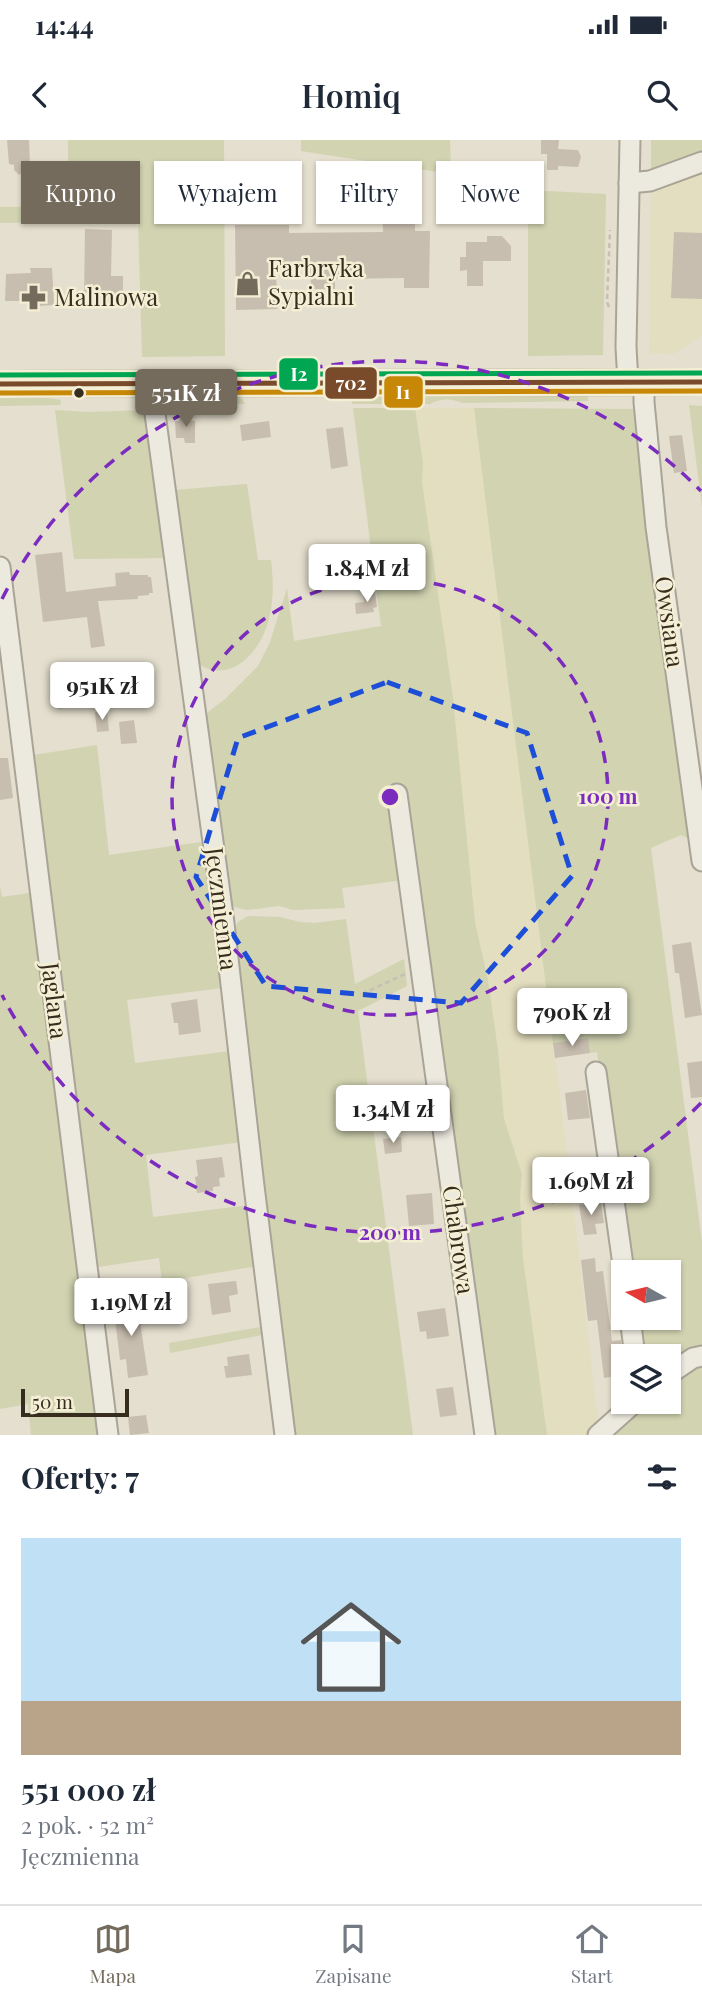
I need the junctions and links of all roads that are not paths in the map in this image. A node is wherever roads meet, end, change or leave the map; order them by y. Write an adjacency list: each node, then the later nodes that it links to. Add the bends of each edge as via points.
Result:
1 (630, 140): 3 (street, Owsiana)
2 (702, 162): 3 (street, via 650,181)
3 (629, 183): 4 (street, Owsiana, via 626,347)
4 (636, 382): 5 (main road); 7 (main road); 10 (street, Owsiana)
5 (702, 382)
6 (0, 384): 7 (main road)
7 (151, 384): 17 (street, Jęczmienna, via 224,923)
8 (0, 567): 16 (street, Jaglana)
9 (397, 794): 18 (street, Chabrowa)
10 (702, 860)
11 (596, 1072): 12 (street)
12 (622, 1260)
13 (702, 1356): 14 (street)
14 (681, 1367)
15 (622, 1414): 19 (street)
16 (108, 1435)
17 (285, 1435)
18 (485, 1435)
19 (598, 1435)

